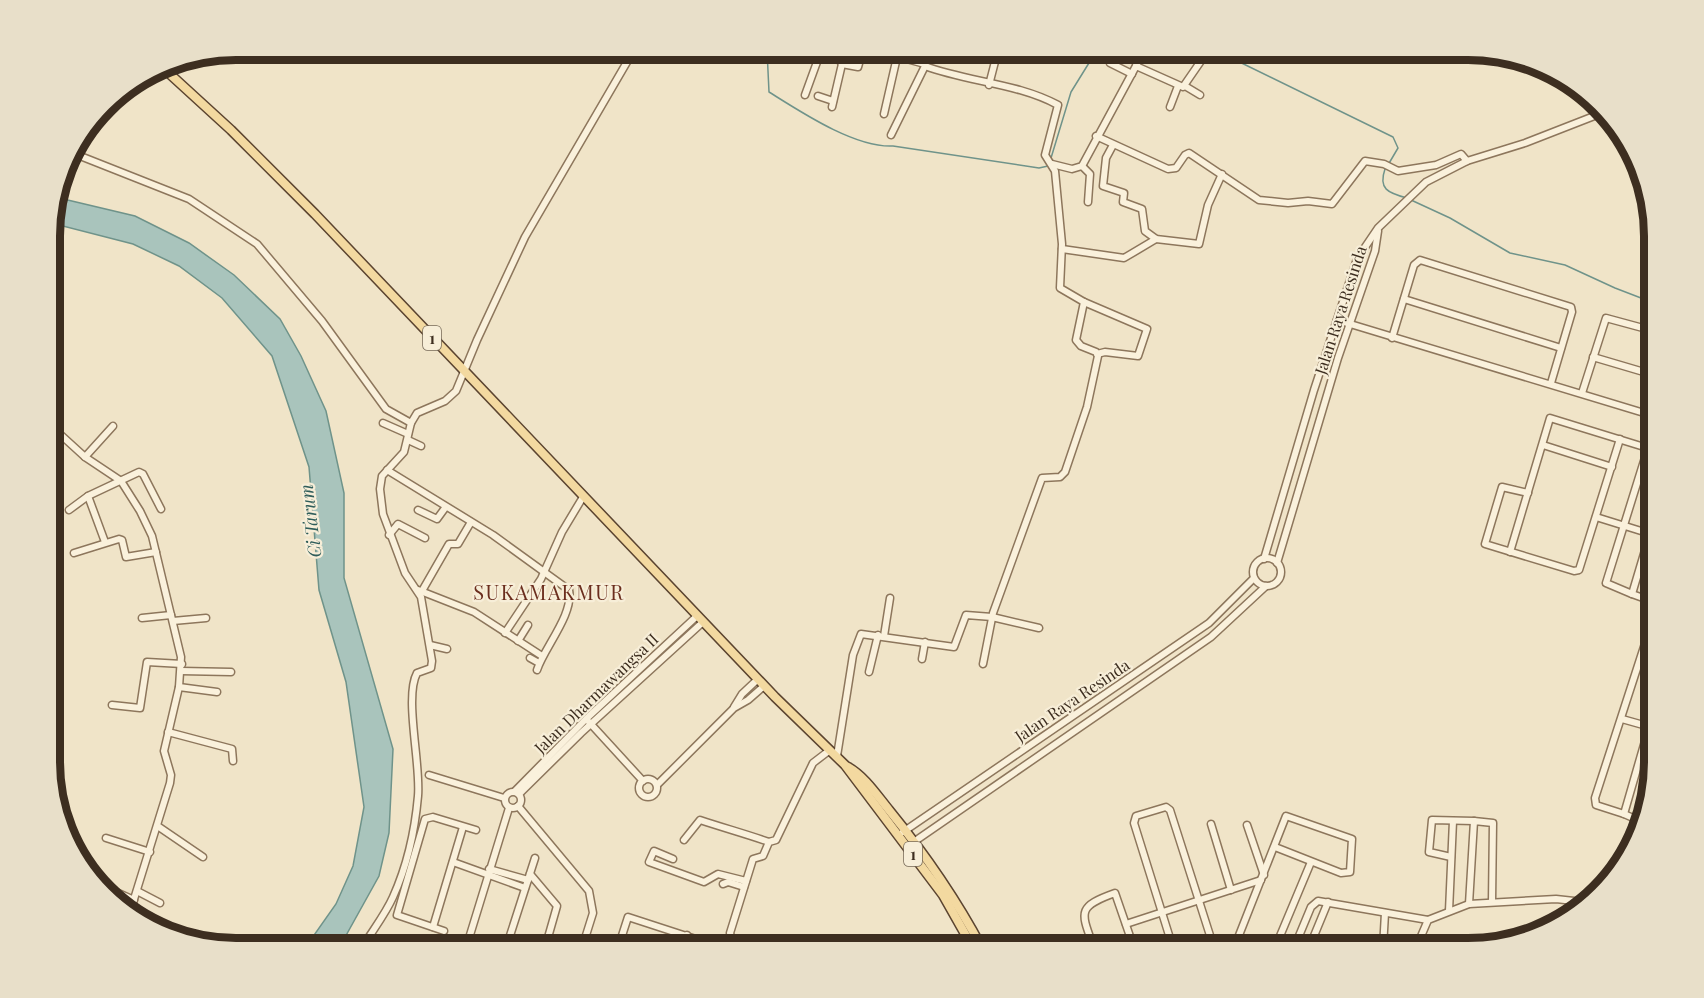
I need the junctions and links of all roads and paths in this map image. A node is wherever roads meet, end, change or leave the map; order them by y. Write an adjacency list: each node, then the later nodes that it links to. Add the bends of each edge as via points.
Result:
1 (628, 60): 46 (street, via 529,229)
2 (815, 60): 19 (street)
3 (839, 60): 12 (street)
4 (860, 60): 12 (street, via 858,67)
5 (899, 60): 23 (street)
6 (907, 60): 13 (street)
7 (926, 60): 13 (street)
8 (995, 60): 17 (street)
9 (1139, 60): 14 (street)
10 (1204, 60): 18 (street)
11 (1110, 63): 16 (street)
12 (842, 64): 21 (street, via 832,104)
13 (925, 65): 17 (street); 25 (street)
14 (1136, 66): 16 (street); 18 (street)
15 (169, 73): 46 (main road, 1, via 231,130)
16 (1132, 74): 26 (street)
17 (989, 85): 30 (street, via 1034,94 1058,105 1045,152)
18 (1182, 86): 20 (street); 22 (street)
19 (805, 95)
20 (1200, 95)
21 (818, 96)
22 (1170, 106)
23 (884, 114)
24 (1596, 116): 29 (street)
25 (891, 135)
26 (1096, 136): 27 (street); 31 (street)
27 (1113, 145): 32 (street, via 1168,169 1176,168 1189,153); 35 (street, via 1106,158 1103,186 1124,193 1123,202 1143,209 1145,231)
28 (80, 156): 52 (street, via 189,199 257,244 317,315 386,410)
29 (1467, 161): 32 (street, via 1461,154 1436,165 1398,171 1365,161 1329,205 1258,200); 34 (street, via 1426,182)
30 (1049, 162): 31 (street, via 1072,169); 36 (street, via 1055,171)
31 (1082, 166): 33 (street, via 1090,177)
32 (1222, 174): 35 (street, via 1208,205 1199,244)
33 (1088, 202)
34 (1378, 228): 39 (street, Jalan Raya Resinda, via 1359,255); 40 (street, Jalan Raya Resinda)
35 (1156, 239): 36 (street, via 1124,258)
36 (1062, 249): 38 (street, via 1060,288)
37 (1404, 299): 42 (street); 43 (street); 43 (street, via 1414,265 1420,260 1569,306 1572,312)
38 (1083, 302): 44 (street, via 1076,340); 44 (street, via 1148,328 1138,356)
39 (1337, 320): 40 (street); 85 (street, Jalan Raya Resinda)
40 (1350, 324): 42 (street); 86 (street, Jalan Raya Resinda)
41 (1644, 328): 45 (street, via 1606,318)
42 (1392, 338): 48 (street)
43 (1561, 348): 48 (street)
44 (1097, 354): 94 (street, via 1087,407 1065,472 1060,477 1041,479)
45 (1593, 357): 47 (street); 49 (street)
46 (464, 370): 52 (street, via 452,396 420,410); 67 (main road, 1)
47 (1644, 372)
48 (1551, 383): 49 (street)
49 (1582, 393): 50 (street)
50 (1644, 413)
51 (383, 423): 55 (street)
52 (411, 423): 55 (street)
53 (113, 426): 60 (street)
54 (60, 434): 60 (street)
55 (408, 437): 58 (street); 63 (street, via 400,457)
56 (1620, 440): 57 (street, via 1550,418); 59 (street); 61 (street)
57 (1543, 445): 61 (street); 65 (street)
58 (421, 446)
59 (1644, 447)
60 (85, 457): 64 (street)
61 (1612, 467): 74 (street)
62 (1644, 468): 76 (street)
63 (387, 470): 69 (street); 78 (street, via 380,489)
64 (121, 481): 66 (street); 70 (street, via 141,472); 81 (street, via 140,511)
65 (1528, 493): 82 (street); 82 (street, via 1502,488 1485,544)
66 (88, 496): 71 (street); 80 (street)
67 (583, 496): 68 (street); 73 (main road, 1)
68 (575, 507): 73 (street, via 581,504); 87 (street)
69 (445, 508): 72 (street, via 436,520); 75 (street)
70 (161, 509)
71 (69, 510)
72 (418, 510)
73 (597, 511): 98 (main road, 1)
74 (1596, 517): 76 (street); 82 (street, via 1581,568 1576,571)
75 (471, 522): 87 (street); 90 (street, via 458,544 449,544)
76 (1623, 525): 77 (street); 91 (street, via 1606,583)
77 (1644, 532)
78 (390, 535): 79 (street, via 398,524); 90 (street, via 405,573)
79 (425, 538)
80 (105, 542): 81 (street, via 120,539 128,558); 83 (street)
81 (156, 552): 96 (street)
82 (1510, 552)
83 (74, 553)
84 (1644, 558): 91 (street)
85 (1264, 559): 86 (street); 88 (street, via 1255,566)
86 (1277, 563): 89 (street, via 1281,576 1275,584)
87 (544, 570): 101 (street); 109 (street, via 570,595 561,623)
88 (1254, 578): 89 (street); 111 (street, Jalan Raya Resinda, via 1214,619)
89 (1266, 586): 117 (street, Jalan Raya Resinda, via 1211,637)
90 (420, 590): 101 (street, via 465,608); 105 (street)
91 (1632, 594): 93 (street)
92 (890, 598): 102 (street)
93 (1644, 598)
94 (992, 617): 100 (street); 104 (street, via 966,615 954,647); 112 (street)
95 (141, 618): 96 (street)
96 (172, 618): 97 (street); 113 (street)
97 (206, 618)
98 (700, 619): 118 (main road, 1); 124 (street, Jalan Dharmawangsa II)
99 (528, 625): 103 (street)
100 (1039, 628)
101 (505, 633): 103 (street)
102 (881, 635): 104 (street); 116 (street); 128 (street, via 867,633 858,637)
103 (518, 641): 109 (street)
104 (925, 642): 110 (street)
105 (430, 645): 107 (street); 186 (street, via 432,666 417,673 413,691 419,776 413,833 393,898)
106 (1644, 648): 123 (street)
107 (447, 649)
108 (530, 658): 109 (street)
109 (541, 659): 114 (street)
110 (921, 659)
111 (1152, 662): 117 (street); 129 (street, Jalan Raya Resinda)
112 (983, 664)
113 (181, 668): 115 (street); 119 (street); 121 (street, via 147,662 140,708)
114 (537, 670)
115 (231, 672)
116 (869, 672)
117 (1160, 673): 131 (street, Jalan Raya Resinda)
118 (761, 682): 122 (street, via 748,700); 122 (street, via 742,694); 128 (main road, 1)
119 (179, 687): 120 (street); 126 (street)
120 (217, 692)
121 (111, 705)
122 (734, 708): 134 (street)
123 (1622, 719): 125 (street); 139 (street, via 1594,801 1599,807)
124 (589, 722): 133 (street); 135 (street, Jalan Dharmawangsa II)
125 (1644, 726)
126 (168, 732): 130 (street, via 232,749); 145 (street, via 164,757 171,780)
127 (1644, 750): 139 (street)
128 (833, 753): 148 (main road, 1, via 867,782); 152 (street, via 813,763 785,825 776,840)
129 (1014, 756): 131 (street); 148 (street, Jalan Raya Resinda)
130 (233, 761)
131 (1021, 767): 150 (street, Jalan Raya Resinda)
132 (429, 775): 136 (street)
133 (643, 781): 134 (street, via 651,779); 134 (street, via 639,787 646,797 656,791)
134 (657, 785)
135 (517, 793): 136 (street, via 510,791); 137 (street, via 521,803)
136 (504, 798): 138 (street)
137 (518, 806): 138 (street); 190 (street, via 589,891 593,913)
138 (509, 807): 161 (street)
139 (1624, 814): 140 (street)
140 (1635, 819)
141 (1454, 821): 142 (street); 156 (street); 156 (street, via 1432,820 1428,850)
142 (1474, 821): 174 (street, via 1493,823); 177 (street)
143 (1211, 824): 167 (street)
144 (1247, 825): 163 (street)
145 (159, 827): 154 (street); 155 (street)
146 (463, 827): 147 (street); 159 (street); 183 (street, via 425,819 397,915)
147 (476, 831)
148 (902, 833): 195 (main road, 1); 196 (main road, 1, via 956,900)
149 (106, 838): 154 (street)
150 (918, 839)
151 (684, 840): 152 (street, via 700,820)
152 (770, 842): 165 (street, via 763,856 753,859)
153 (1275, 847): 160 (street); 160 (street, via 1286,816 1353,840 1349,874); 163 (street)
154 (150, 852): 168 (street)
155 (203, 857)
156 (1451, 857): 178 (street)
157 (535, 858): 162 (street)
158 (673, 859): 165 (street, via 654,851 649,862 704,882 716,874)
159 (453, 862): 161 (street); 183 (street)
160 (1311, 862): 202 (street)
161 (490, 872): 162 (street); 166 (street); 187 (street)
162 (529, 877): 166 (street); 189 (street, via 556,906)
163 (1263, 878): 167 (street); 201 (street)
164 (723, 884): 165 (street)
165 (745, 884): 194 (street)
166 (525, 888): 188 (street)
167 (1232, 890): 171 (street)
168 (137, 891): 170 (street); 175 (street)
169 (119, 893): 170 (street)
170 (134, 900): 176 (street)
171 (1198, 901): 179 (street); 179 (street, via 1170,810 1166,807 1150,811 1136,816 1134,823); 200 (street)
172 (1576, 901): 174 (street)
173 (1328, 902): 180 (street); 203 (street, via 1313,903); 204 (street)
174 (1492, 902): 177 (street)
175 (160, 903)
176 (133, 904)
177 (1469, 904): 178 (street)
178 (1449, 911): 181 (street)
179 (1162, 912): 182 (street); 199 (street)
180 (1385, 913): 181 (street); 205 (street)
181 (1428, 920): 206 (street)
182 (1125, 924): 197 (street, via 1115,893 1091,902 1084,918); 198 (street)
183 (432, 927): 184 (street)
184 (444, 931)
185 (687, 935): 191 (street, via 628,916); 192 (street); 193 (street)
186 (368, 938)
187 (469, 938)
188 (509, 938)
189 (547, 938)
190 (585, 938)
191 (621, 938)
192 (686, 938)
193 (695, 938)
194 (731, 938)
195 (967, 938)
196 (977, 938)
197 (1091, 938)
198 (1130, 938)
199 (1170, 938)
200 (1211, 938)
201 (1238, 938)
202 (1279, 938)
203 (1298, 938)
204 (1313, 938)
205 (1384, 938)
206 (1421, 938)

